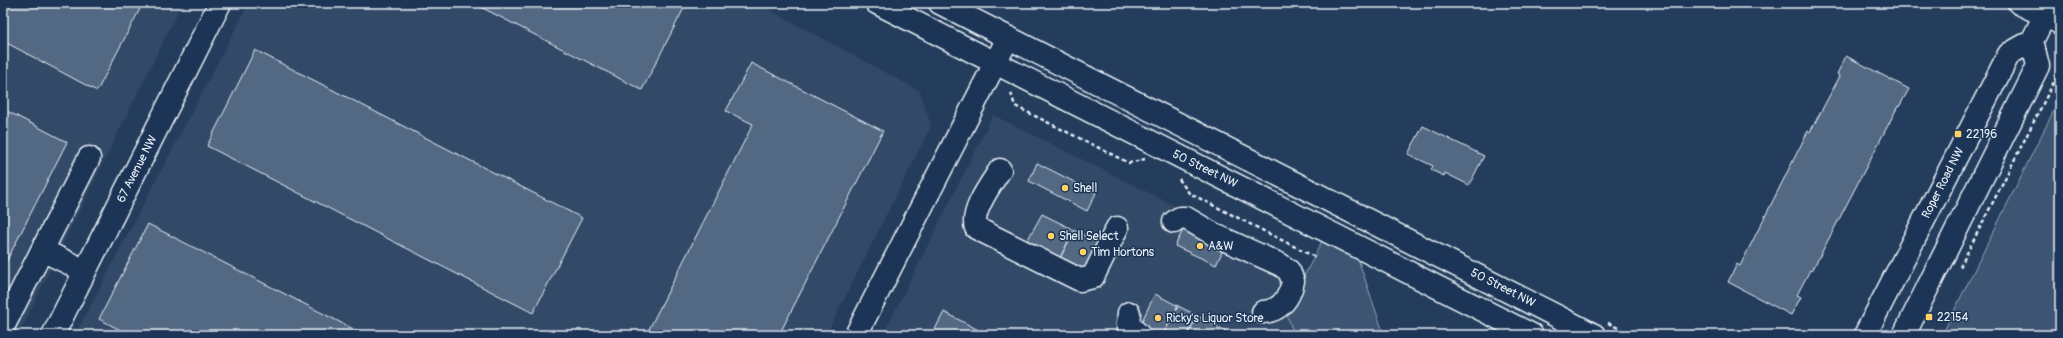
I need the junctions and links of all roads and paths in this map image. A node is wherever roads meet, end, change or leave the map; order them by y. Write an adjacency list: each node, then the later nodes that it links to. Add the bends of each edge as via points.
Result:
1 (220, 3): 19 (main road, 67 Avenue NW)
2 (877, 3): 8 (main road, 50 Street NW)
3 (940, 3): 6 (main road, 50 Street NW)
4 (2019, 3): 5 (main road)
5 (2052, 14): 7 (main road)
6 (1008, 38): 8 (main road); 29 (main road, 50 Street NW)
7 (2032, 41): 24 (main road, Roper Road NW, via 2009,54); 30 (main road, via 2038,66)
8 (995, 64): 26 (main road); 28 (main road, 50 Street NW)
9 (2060, 70): 20 (path)
10 (1011, 93): 12 (path, via 1015,106 1129,163)
11 (89, 158): 17 (main road)
12 (1146, 159)
13 (1000, 170): 16 (main road, via 978,206 974,217 976,228 1080,280 1093,276)
14 (1179, 179): 18 (path, via 1189,193)
15 (1174, 222): 21 (main road, via 1186,218 1289,271 1293,281 1286,300 1273,311)
16 (1117, 228)
17 (42, 250): 19 (main road); 23 (main road)
18 (1318, 258)
19 (85, 271): 25 (main road, 67 Avenue NW)
20 (1958, 271)
21 (1264, 312)
22 (1129, 313): 27 (main road, via 1128,324)
23 (3, 327)
24 (1865, 332)
25 (53, 335)
26 (856, 335)
27 (1139, 335)
28 (1532, 335)
29 (1594, 335)
30 (1904, 335)

